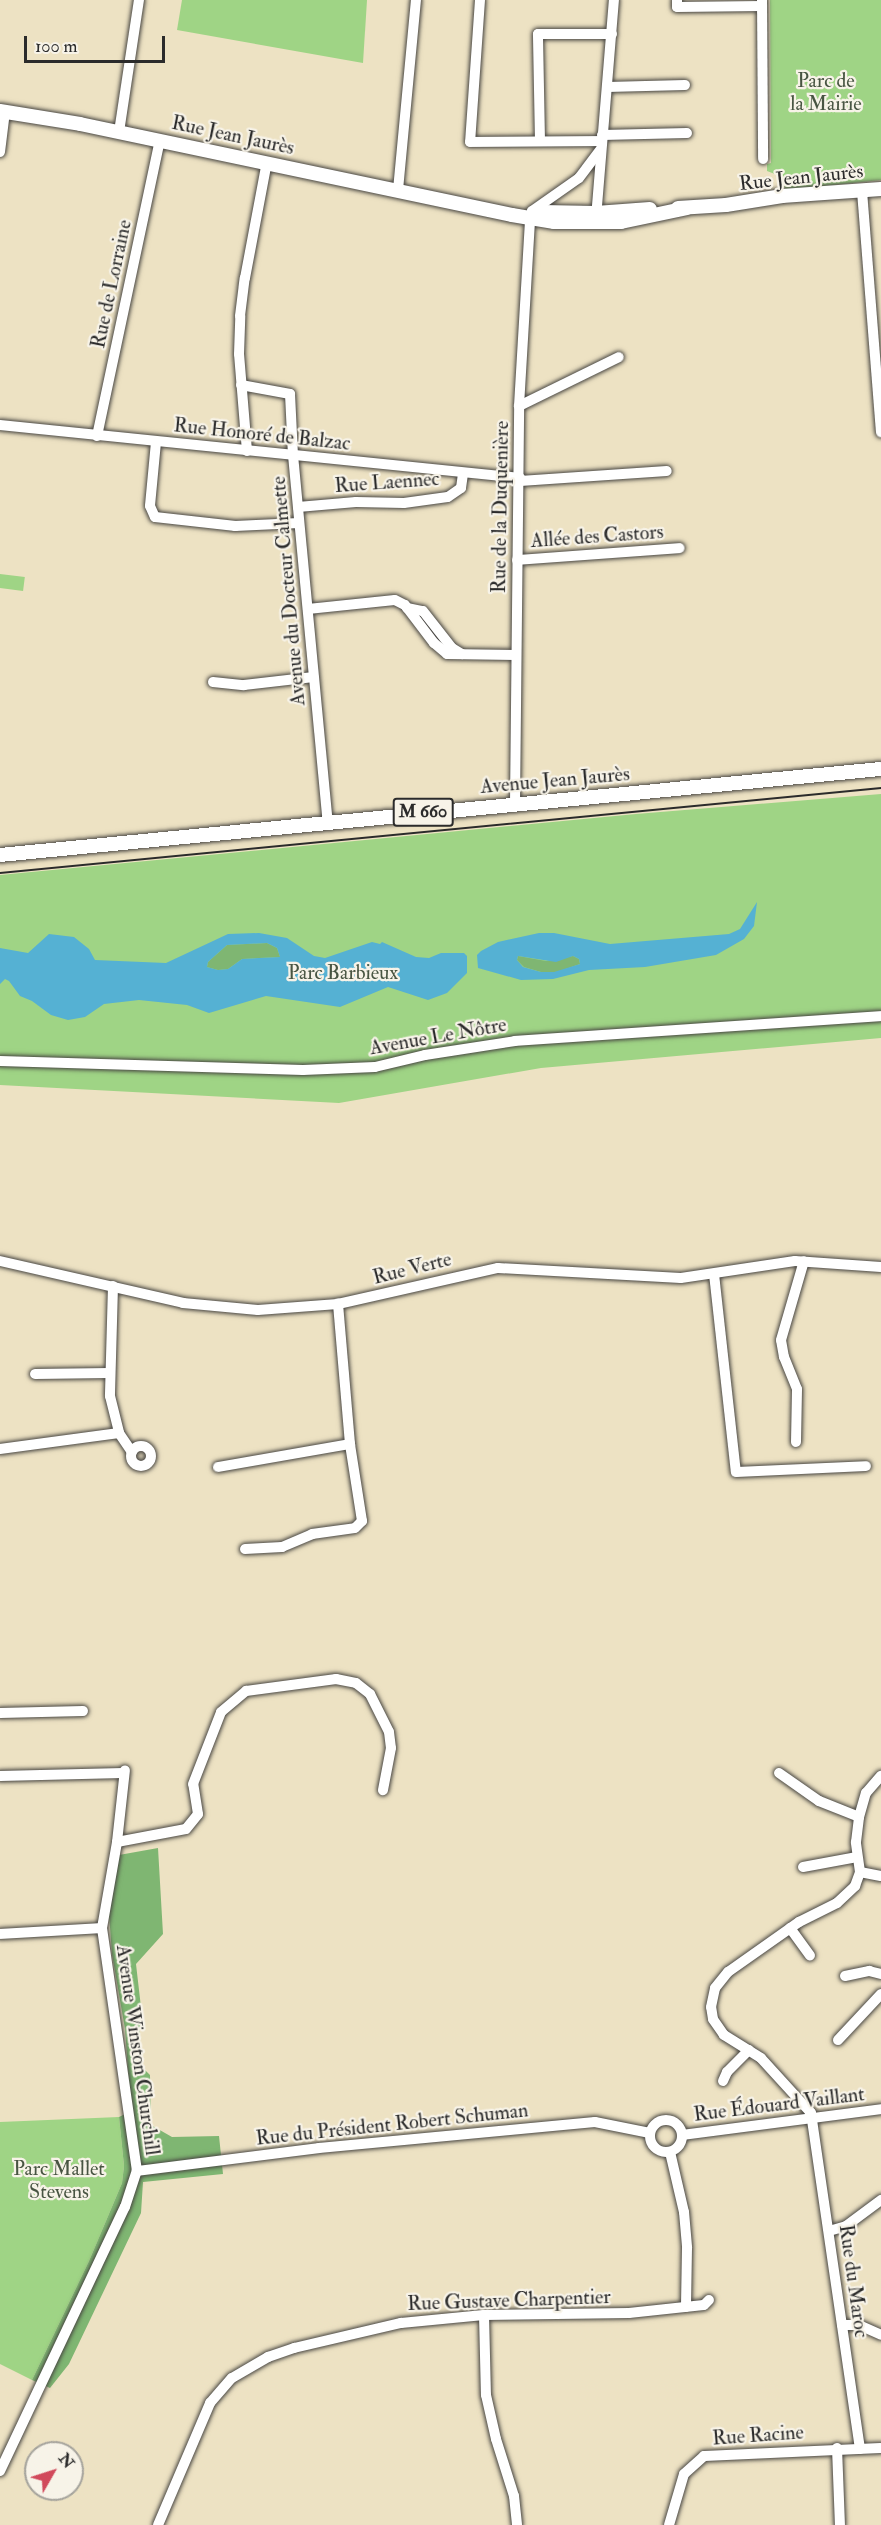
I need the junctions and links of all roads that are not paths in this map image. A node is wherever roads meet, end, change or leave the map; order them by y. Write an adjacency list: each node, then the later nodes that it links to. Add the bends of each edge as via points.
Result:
1 (139, 0): 11 (street)
2 (416, 0): 20 (street)
3 (480, 0): 14 (street, via 470,141)
4 (614, 0): 7 (street)
5 (677, 3): 6 (street)
6 (762, 3): 17 (street)
7 (612, 34): 9 (street); 14 (street, via 538,34)
8 (685, 85): 9 (street)
9 (607, 87): 15 (street)
10 (2, 111): 11 (main road, Rue Jean Jaurès); 16 (street)
11 (119, 132): 13 (main road, Rue Jean Jaurès)
12 (687, 133): 15 (street)
13 (160, 140): 18 (main road, Rue Jean Jaurès); 30 (street, Rue de Lorraine)
14 (540, 141): 15 (street)
15 (602, 142): 23 (street, via 579,178); 24 (street)
16 (0, 152)
17 (763, 159)
18 (267, 162): 20 (main road, Rue Jean Jaurès); 26 (street, via 242,292)
19 (881, 189): 21 (main road, Rue Jean Jaurès)
20 (398, 190): 23 (main road, Rue Jean Jaurès)
21 (862, 195): 22 (main road, Rue Jean Jaurès); 24 (main road, Rue Jean Jaurès); 29 (street)
22 (881, 198)
23 (531, 214): 24 (main road, Rue Jean Jaurès); 27 (street, Rue de la Duquenière)
24 (596, 218)
25 (619, 357): 27 (street)
26 (241, 385): 32 (street); 33 (street, Avenue du Docteur Calmette, via 290,394)
27 (519, 406): 36 (street, Rue de la Duquenière)
28 (0, 425): 30 (street, Rue Honoré de Balzac)
29 (881, 432)
30 (97, 436): 31 (street, Rue Honoré de Balzac)
31 (156, 441): 32 (street, Rue Honoré de Balzac); 38 (street, via 150,506 155,517 235,526)
32 (247, 451): 33 (street, Rue Honoré de Balzac)
33 (293, 455): 35 (street, Rue Honoré de Balzac); 37 (street, Avenue du Docteur Calmette)
34 (668, 471): 36 (street, Rue Honoré de Balzac)
35 (463, 473): 36 (street, Rue Honoré de Balzac); 37 (street, Rue Laennec, via 461,488 448,497)
36 (520, 479): 40 (street, Rue de la Duquenière)
37 (298, 507): 38 (street, Avenue du Docteur Calmette)
38 (299, 523): 41 (street, Avenue du Docteur Calmette)
39 (680, 548): 40 (street, Allée des Castors)
40 (517, 560): 42 (street, Rue de la Duquenière)
41 (308, 609): 42 (street, via 395,600 407,608 443,652); 43 (street, Avenue du Docteur Calmette)
42 (516, 655): 46 (street, Rue de la Duquenière)
43 (314, 677): 44 (street, via 244,685); 47 (street, Avenue du Docteur Calmette)
44 (213, 682)
45 (881, 769): 46 (main road, Avenue Jean Jaurès / M 660)
46 (515, 803): 47 (main road, Avenue Jean Jaurès / M 660)
47 (328, 822): 48 (main road, Avenue Jean Jaurès / M 660)
48 (0, 853)
49 (881, 1016): 50 (street, Avenue Le Nôtre, via 515,1041 375,1067 303,1071)
50 (0, 1061)
51 (0, 1261): 55 (street, Rue Verte)
52 (804, 1261): 53 (street, Rue Verte); 54 (street, Rue Verte); 60 (street, via 781,1332 784,1357 797,1389)
53 (881, 1267)
54 (714, 1274): 56 (street, Rue Verte, via 671,1278 498,1268); 64 (street, via 735,1472)
55 (112, 1286): 56 (street, Rue Verte, via 175,1302 226,1309); 57 (street)
56 (338, 1304): 61 (street)
57 (109, 1373): 58 (street); 59 (street, via 111,1405)
58 (35, 1374)
59 (119, 1432): 62 (street); 63 (street)
60 (796, 1442)
61 (350, 1444): 65 (street); 66 (street, via 362,1521 355,1528 312,1534 282,1547)
62 (0, 1449)
63 (132, 1452)
64 (866, 1466)
65 (218, 1467)
66 (245, 1549)
67 (83, 1711): 68 (street)
68 (0, 1713)
69 (779, 1773): 73 (street, via 819,1801)
70 (0, 1776): 74 (street, Avenue Winston Churchill, via 124,1772)
71 (881, 1776): 73 (street, via 866,1793)
72 (383, 1790): 74 (street, via 391,1748 389,1732 370,1694 356,1683 336,1679 246,1691 221,1712 193,1784 198,1814 186,1829)
73 (859, 1817): 75 (street)
74 (117, 1842): 79 (street, Avenue Winston Churchill)
75 (857, 1857): 76 (street); 77 (street)
76 (803, 1867)
77 (860, 1872): 78 (street); 80 (street, via 858,1883 841,1901)
78 (881, 1876)
79 (102, 1928): 81 (street); 94 (street, Avenue Winston Churchill)
80 (790, 1928): 82 (street); 87 (street, via 728,1972 713,1994 716,2024 728,2038)
81 (0, 1934)
82 (810, 1956)
83 (881, 1974): 84 (street, via 869,1971)
84 (845, 1976)
85 (881, 1994): 86 (street)
86 (838, 2040)
87 (748, 2050): 88 (street, via 726,2072); 90 (street, via 807,2106)
88 (723, 2081)
89 (881, 2109): 90 (street, Rue Édouard Vaillant)
90 (812, 2119): 92 (street, Rue Édouard Vaillant); 96 (street, Rue du Maroc)
91 (650, 2133): 92 (street, via 655,2124 667,2120 678,2126); 93 (street, via 655,2148); 94 (street, Rue du Président Robert Schuman, via 595,2122 319,2148)
92 (682, 2135): 93 (street, via 679,2146)
93 (670, 2152): 98 (street, via 684,2212)
94 (137, 2171): 105 (street, Avenue Winston Churchill, via 125,2207)
95 (881, 2200): 96 (street, via 846,2226)
96 (829, 2231): 100 (street, Rue du Maroc)
97 (710, 2300): 98 (street, Rue Gustave Charpentier, via 704,2305)
98 (686, 2307): 99 (street, Rue Gustave Charpentier, via 582,2316)
99 (484, 2316): 106 (street, Rue Gustave Charpentier, via 378,2326 284,2351 240,2373 221,2388 206,2409); 107 (street, via 489,2411 514,2496)
100 (842, 2325): 101 (street, via 859,2325); 104 (street, Rue du Maroc)
101 (881, 2335)
102 (837, 2448): 104 (street, Rue Racine); 108 (street, Rue Racine, via 704,2456 684,2474); 109 (street)
103 (881, 2448): 104 (street, Rue Racine)
104 (860, 2449)
105 (0, 2471)
106 (158, 2525)
107 (517, 2525)
108 (669, 2525)
109 (840, 2525)

